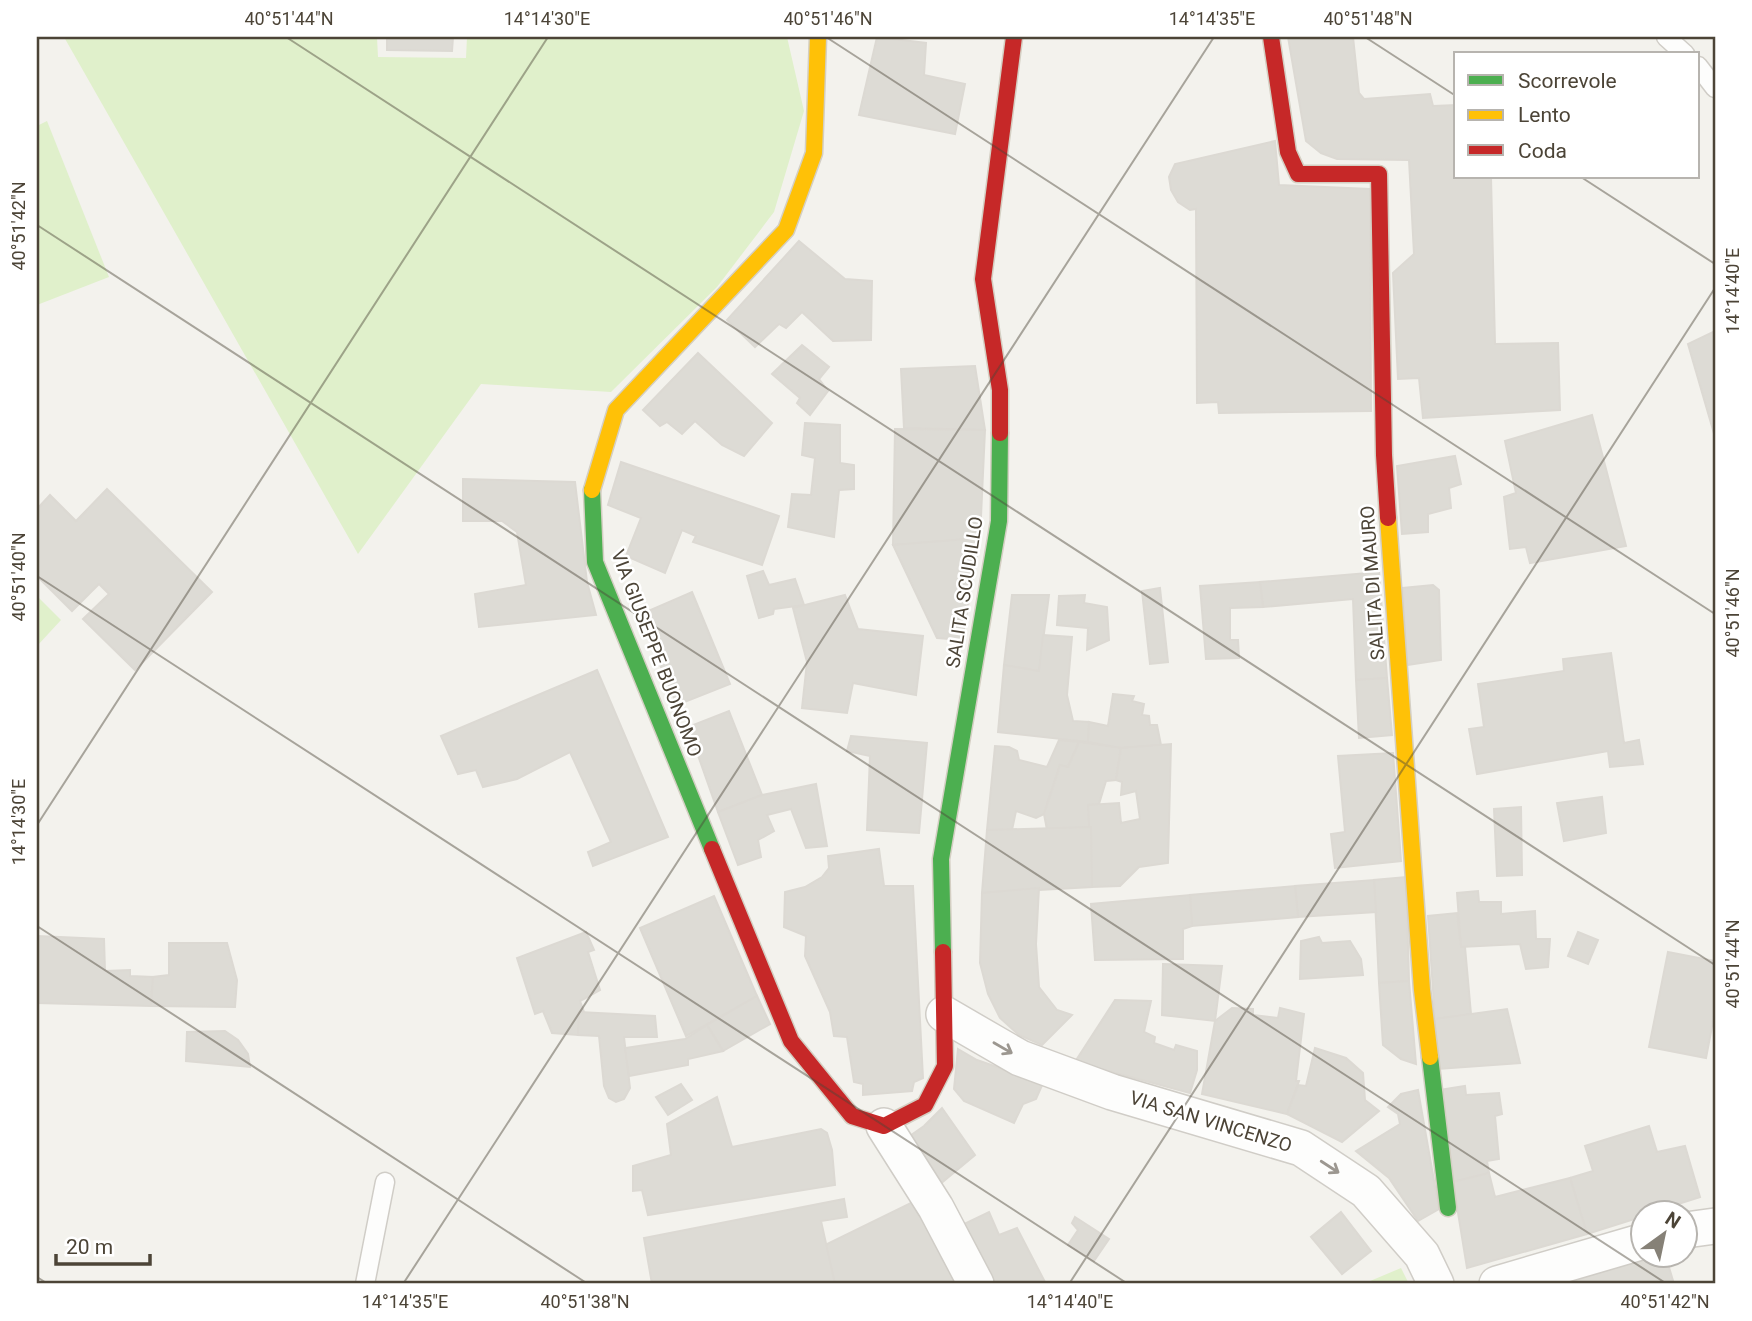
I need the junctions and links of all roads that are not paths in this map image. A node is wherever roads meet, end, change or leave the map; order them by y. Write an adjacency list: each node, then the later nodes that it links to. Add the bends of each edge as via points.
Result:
1 (818, 37): 9 (street, VIA GIUSEPPE BUONOMO, via 814,153 786,230 616,410 592,486 595,562 791,1041 852,1116)
2 (1014, 37): 8 (street, SALITA SCUDILLO, via 982,278 1000,390 999,520 941,859)
3 (1271, 37): 11 (street, SALITA DI MAURO, via 1288,152 1298,174 1379,174 1384,455 1422,990)
4 (1666, 37): 5 (lane)
5 (1683, 52)
6 (1700, 69): 7 (lane)
7 (1715, 88)
8 (944, 1014): 9 (street, SALITA SCUDILLO, via 944,1066 925,1105); 15 (street, VIA SAN VINCENZO, one-way to 15, via 1020,1058 1112,1092 1301,1149 1366,1191 1422,1255)
9 (884, 1126): 14 (street, via 936,1208)
10 (385, 1182): 13 (lane)
11 (1448, 1208)
12 (1630, 1245): 16 (street)
13 (365, 1284)
14 (976, 1284)
15 (1436, 1284)
16 (1497, 1284)

